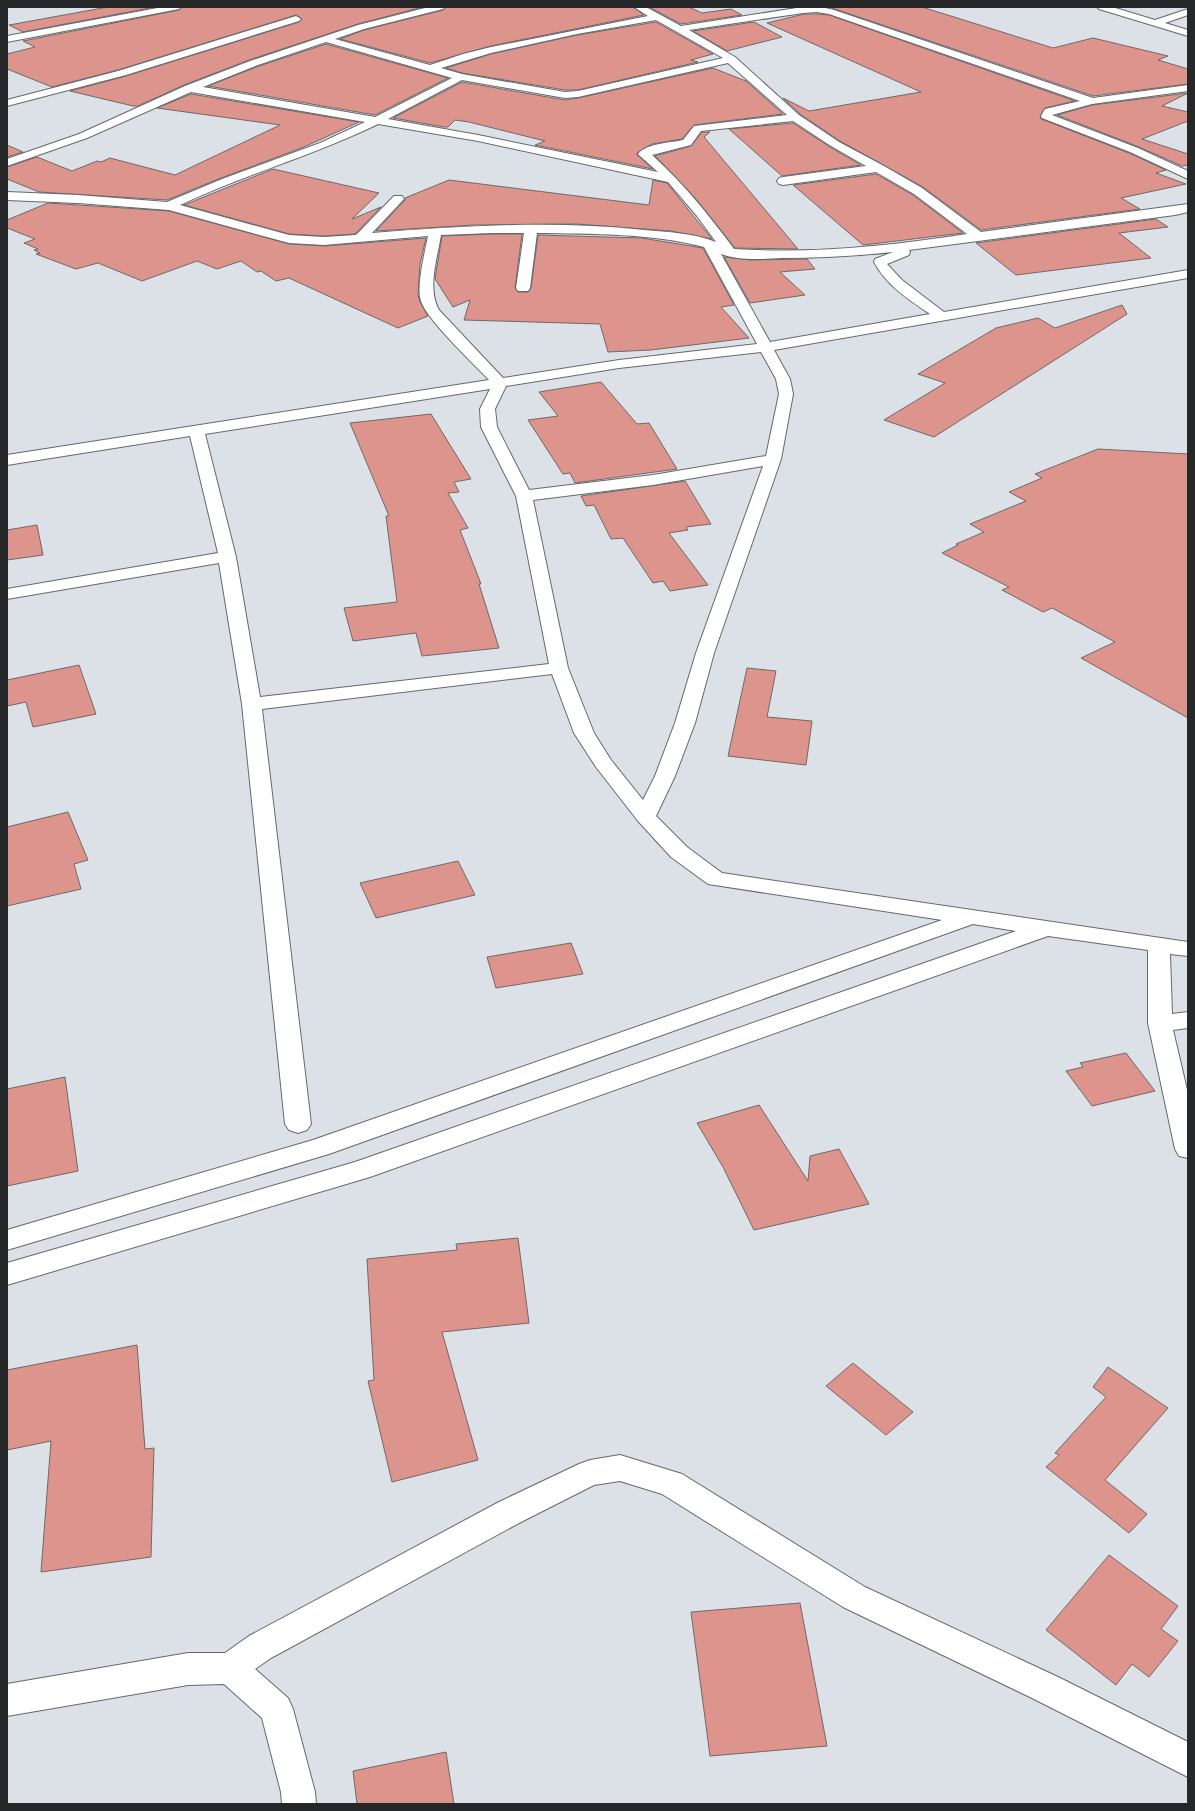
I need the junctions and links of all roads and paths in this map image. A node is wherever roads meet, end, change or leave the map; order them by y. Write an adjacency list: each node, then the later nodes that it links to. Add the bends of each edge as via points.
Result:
1 (176, 7): 11 (street)
2 (440, 7): 12 (street, via 389,19)
3 (639, 7): 6 (street)
4 (1102, 7): 8 (street)
5 (1188, 12): 8 (street)
6 (657, 17): 9 (street); 14 (street, via 593,27 482,52 447,61)
7 (296, 19): 19 (street, via 122,73)
8 (1155, 23): 10 (street)
9 (680, 29): 13 (street); 18 (street, via 817,9)
10 (1188, 33)
11 (7, 39)
12 (325, 39): 14 (street); 16 (street)
13 (731, 59): 15 (street, via 565,95); 20 (street)
14 (430, 69): 15 (street)
15 (461, 77): 21 (street)
16 (189, 88): 21 (street); 22 (street, via 83,136)
17 (1188, 88): 18 (street)
18 (1092, 101): 24 (street, via 1050,111 1046,116 1134,150)
19 (7, 103)
20 (795, 117): 23 (street, via 835,144); 25 (street, via 698,128 687,143 644,154)
21 (376, 121): 25 (street, via 478,138); 29 (street, via 324,145 194,193)
22 (7, 163)
23 (880, 168): 26 (street); 33 (street, via 918,191)
24 (1188, 175)
25 (672, 179): 37 (street)
26 (783, 181)
27 (7, 196): 29 (street)
28 (398, 200): 34 (street)
29 (169, 206): 34 (street, via 289,239 324,241)
30 (1188, 208): 33 (street)
31 (531, 229): 32 (street); 35 (street, via 611,230 685,238); 39 (street)
32 (435, 232): 34 (street); 42 (street, via 426,289 427,300 433,312)
33 (978, 236): 36 (street)
34 (360, 238)
35 (710, 244): 37 (street); 41 (street)
36 (926, 244): 37 (street, via 853,253); 40 (street, via 880,262 890,276)
37 (730, 253)
38 (1188, 274): 40 (street)
39 (523, 288)
40 (941, 316): 41 (street)
41 (765, 347): 42 (street, via 619,364); 44 (street, via 783,379 786,394)
42 (500, 383): 43 (street); 46 (street, via 488,404 486,417)
43 (196, 430): 45 (street); 47 (street)
44 (773, 459): 46 (street, via 653,480); 51 (street, via 705,653 685,723 666,776)
45 (7, 460)
46 (524, 496): 49 (street)
47 (227, 557): 48 (street); 50 (street)
48 (7, 594)
49 (559, 668): 50 (street); 51 (street, via 584,733 603,763)
50 (252, 704): 58 (street)
51 (645, 817): 52 (street, via 680,852 716,879)
52 (972, 917): 53 (street); 60 (street, via 320,1147)
53 (1046, 928): 54 (street); 61 (street, via 361,1170)
54 (1159, 945): 55 (street); 57 (street)
55 (1188, 949)
56 (1188, 1020): 57 (street)
57 (1160, 1023): 59 (street)
58 (298, 1124)
59 (1188, 1149)
60 (7, 1240)
61 (7, 1274)
62 (230, 1668): 63 (street, via 188,1669); 64 (street, via 260,1646 510,1512 590,1473 620,1468 671,1483 854,1597 1046,1688); 65 (street, via 276,1709)
63 (7, 1700)
64 (1188, 1760)
65 (299, 1804)

